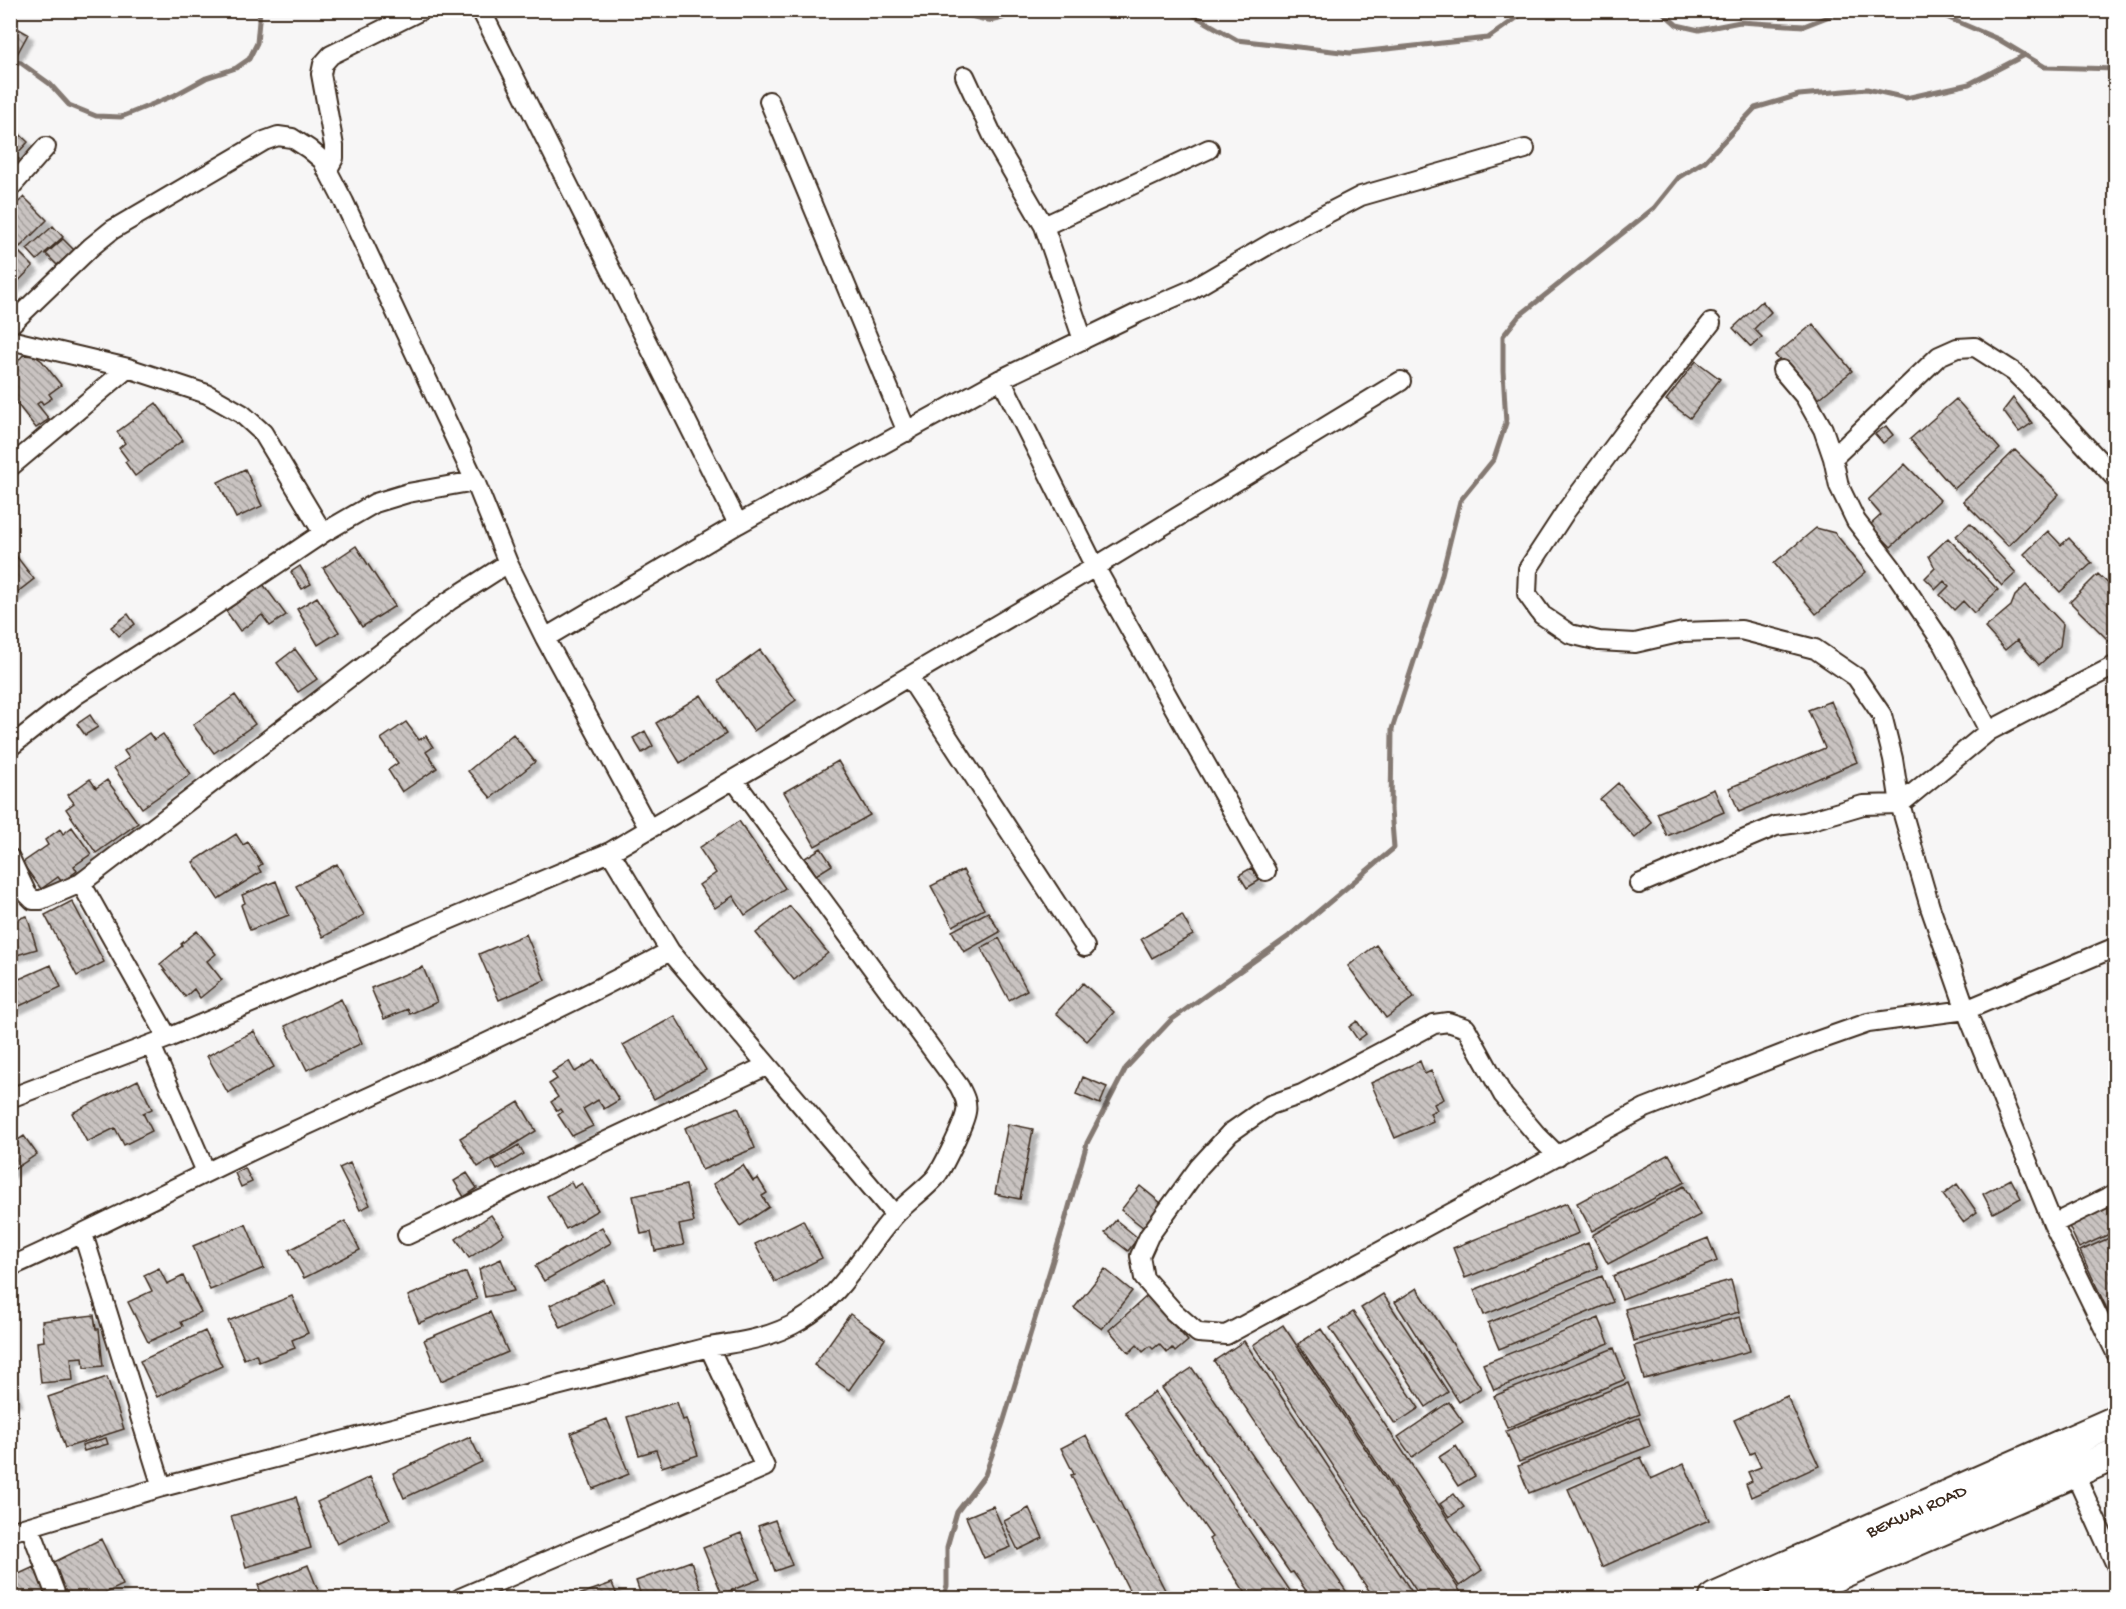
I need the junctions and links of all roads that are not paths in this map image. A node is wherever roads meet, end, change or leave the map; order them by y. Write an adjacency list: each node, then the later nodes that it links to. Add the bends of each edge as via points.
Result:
1 (422, 10): 8 (street, via 331,55 323,64 321,74 334,146 334,158)
2 (481, 10): 24 (street)
3 (965, 76): 10 (street, via 998,147)
4 (769, 101): 19 (street)
5 (46, 147): 9 (street)
6 (1209, 149): 10 (street)
7 (1525, 149): 14 (street, via 1361,196 1191,290)
8 (327, 171): 12 (street, via 322,160 292,138 278,136 264,141 112,230); 23 (street)
9 (10, 188)
10 (1044, 226): 14 (street)
11 (1711, 323): 34 (street, via 1560,521 1528,569 1527,594 1542,615 1570,634 1599,641 1635,644 1683,632 1741,630 1815,649 1856,677 1882,715)
12 (10, 325)
13 (10, 339): 15 (street)
14 (1083, 340): 17 (street)
15 (128, 368): 21 (street); 25 (street, via 207,394 242,414 263,433)
16 (1782, 370): 20 (street, via 1805,397 1823,429)
17 (1001, 379): 19 (street); 27 (street)
18 (1401, 381): 27 (street)
19 (907, 432): 24 (street)
20 (1833, 458): 22 (street, via 1939,356 1957,348 1975,347 2014,372); 31 (street, via 1839,486 1856,521 1944,645)
21 (10, 467)
22 (2115, 479)
23 (475, 481): 25 (street, via 375,503); 26 (street)
24 (738, 524): 28 (street)
25 (323, 533): 32 (street, via 76,695)
26 (508, 563): 28 (street); 39 (street, via 449,601)
27 (1095, 567): 30 (street); 38 (street)
28 (545, 638): 35 (street)
29 (2115, 665): 31 (street)
30 (909, 677): 33 (street); 41 (street)
31 (1989, 731): 34 (street)
32 (10, 747)
33 (734, 780): 35 (street); 52 (street, via 966,1099 962,1125 936,1176)
34 (1900, 804): 40 (street, via 1863,805 1776,826); 44 (street)
35 (649, 830): 36 (street)
36 (610, 852): 43 (street); 45 (street)
37 (10, 858): 39 (street, via 33,900)
38 (1266, 871)
39 (81, 883): 45 (street)
40 (1639, 884)
41 (1085, 947)
42 (2115, 947): 44 (street)
43 (670, 951): 47 (street); 50 (street, via 597,990)
44 (1966, 1010): 49 (street, via 1868,1023 1811,1043 1645,1107); 53 (street)
45 (168, 1038): 46 (street)
46 (151, 1045): 48 (street); 50 (street)
47 (766, 1066): 52 (street); 55 (street)
48 (10, 1098)
49 (1558, 1156): 49 (street, via 1226,1335 1198,1333 1144,1278 1140,1256 1149,1236 1199,1167 1230,1133 1270,1105 1302,1094 1434,1024 1448,1022 1466,1028 1503,1095)
50 (206, 1172): 54 (street)
51 (2115, 1193): 53 (street)
52 (895, 1215): 57 (street, via 858,1265 801,1320 757,1340)
53 (2053, 1224): 58 (street)
54 (83, 1234): 56 (street); 62 (street)
55 (407, 1235)
56 (10, 1267)
57 (709, 1347): 62 (street); 67 (street, via 765,1467)
58 (2115, 1353)
59 (2115, 1420): 69 (highway, BEKWAI ROAD)
60 (2115, 1454): 61 (highway, BEKWAI ROAD)
61 (2074, 1472): 65 (street); 66 (highway, BEKWAI ROAD)
62 (162, 1487): 63 (street)
63 (30, 1527): 64 (street); 68 (street)
64 (10, 1532)
65 (2115, 1565)
66 (1826, 1590): 70 (highway, BEKWAI ROAD)
67 (460, 1598)
68 (57, 1599)
69 (1715, 1599)
70 (1784, 1599)

